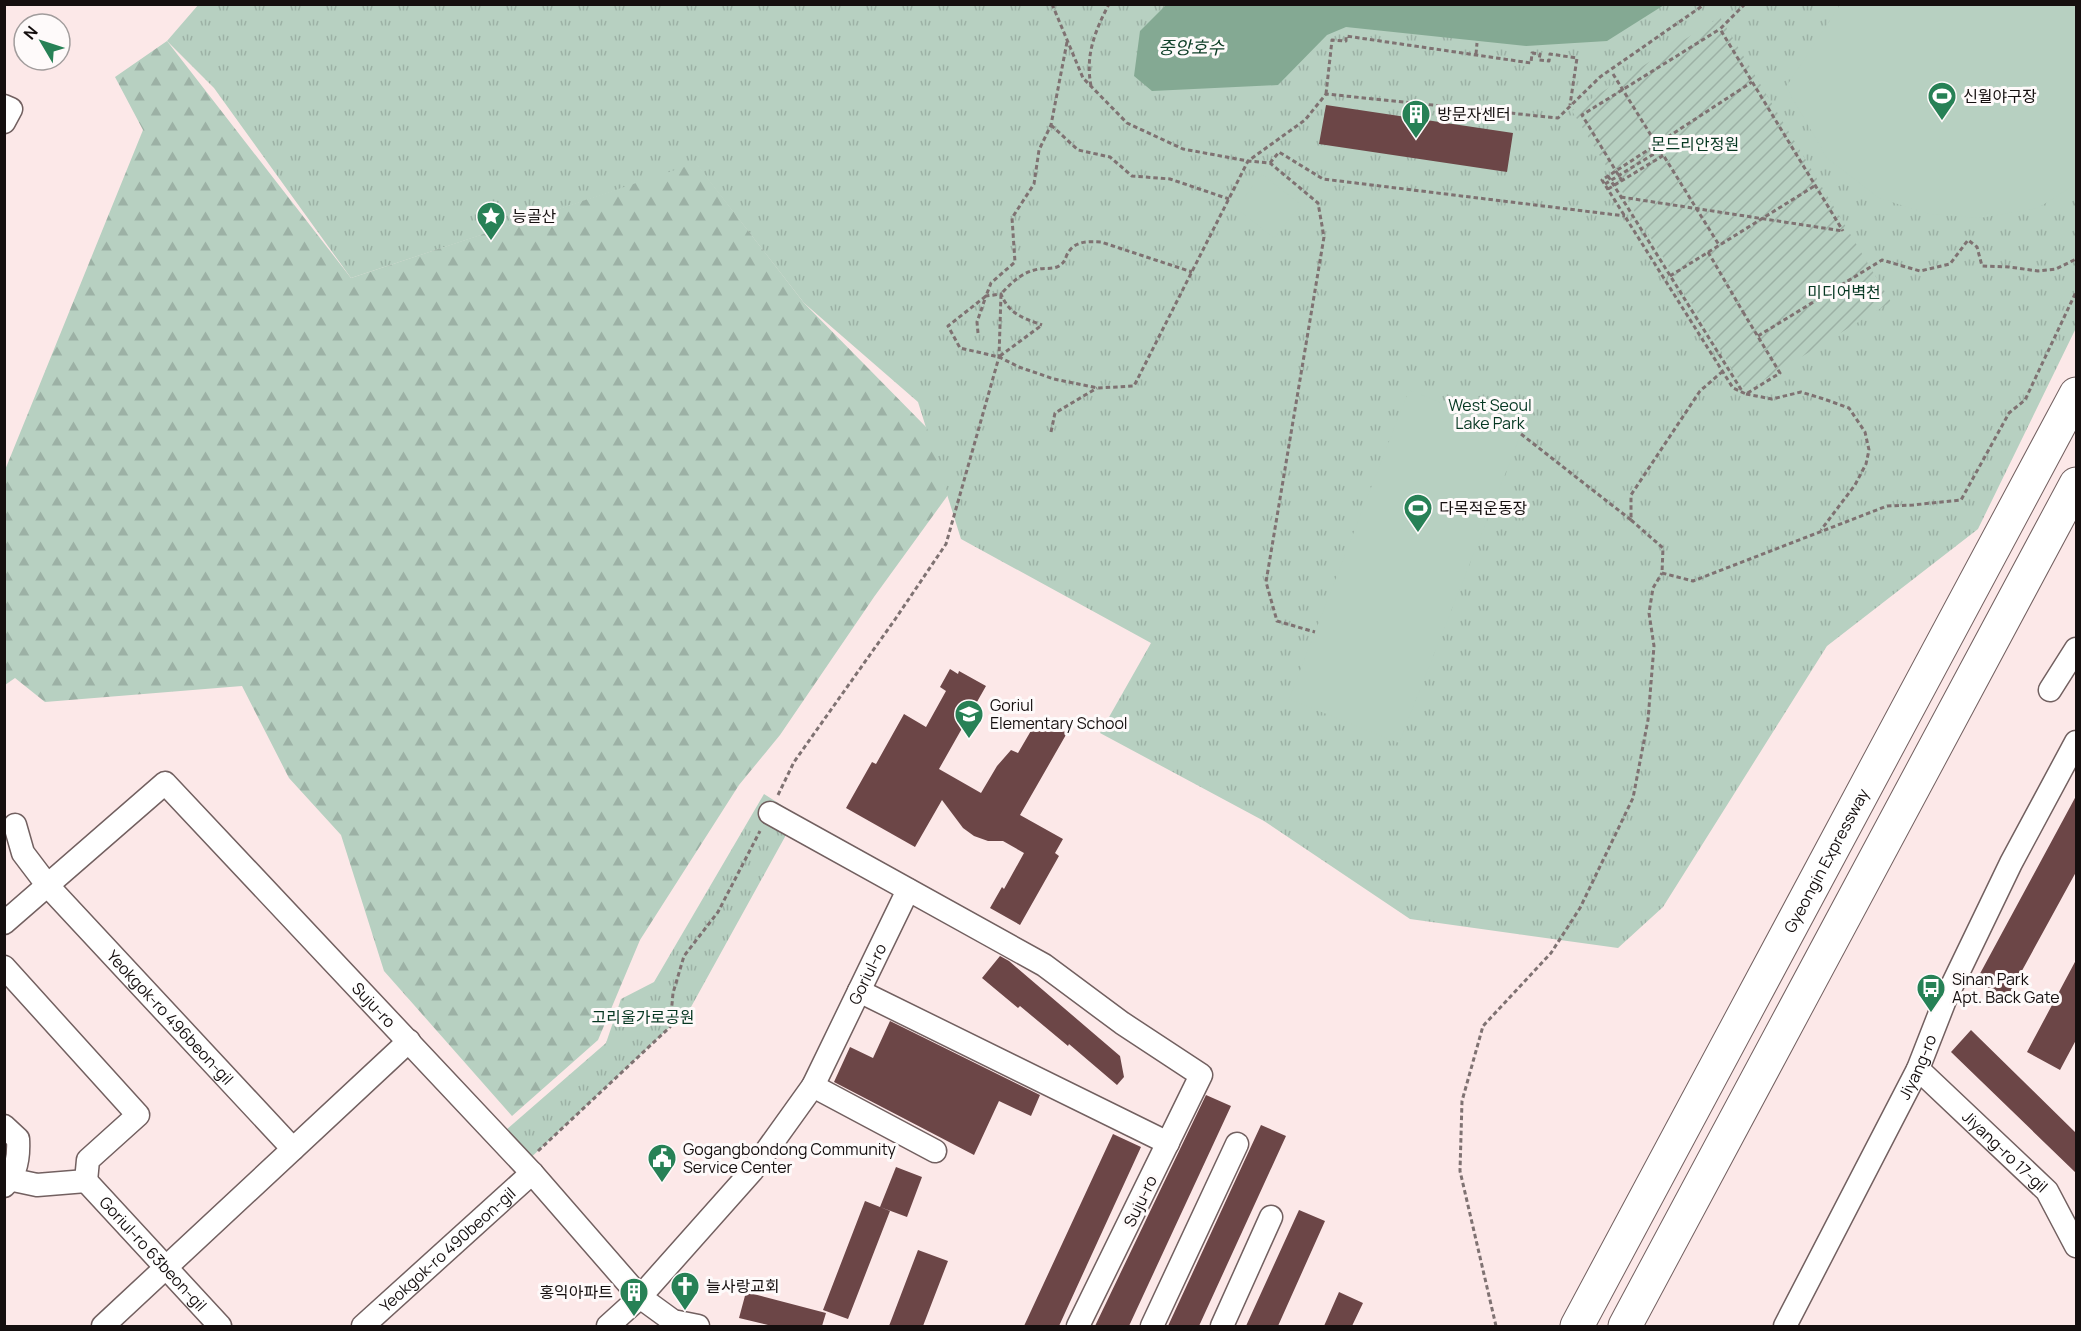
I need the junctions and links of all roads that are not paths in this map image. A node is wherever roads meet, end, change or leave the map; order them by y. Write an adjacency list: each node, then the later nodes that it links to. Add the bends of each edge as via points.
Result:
1 (4, 106): 2 (street, via 11,109)
2 (4, 122)
3 (2076, 394): 39 (highway, Gyeongin Expressway)
4 (2076, 484): 40 (highway)
5 (2076, 649): 6 (street)
6 (2050, 690)
7 (2076, 742): 16 (street, Jiyang-ro, via 2006,874 1945,1000)
8 (770, 813): 11 (street)
9 (15, 825): 10 (street, via 23,853)
10 (48, 886): 12 (street, Suju-ro); 15 (street, Suju-ro, via 165,783); 21 (street, Yeokgok-ro 496beon-gil)
11 (908, 890): 14 (street, Goriul-ro); 19 (street, Suju-ro, via 1044,965 1201,1075)
12 (4, 923)
13 (4, 968): 25 (street, via 138,1115 88,1160)
14 (859, 991): 17 (street, Goriul-ro); 19 (street)
15 (409, 1041): 21 (street); 23 (street, Suju-ro)
16 (1917, 1069): 27 (street, Jiyang-ro 17-gil, via 2047,1191); 41 (street, Jiyang-ro)
17 (813, 1086): 22 (street); 29 (street, Goriul-ro, via 752,1171)
18 (4, 1126): 24 (street, via 18,1139 18,1155)
19 (1168, 1143): 36 (street, Suju-ro)
20 (1237, 1144): 37 (street)
21 (293, 1149): 28 (street)
22 (935, 1151)
23 (527, 1169): 29 (street, Suju-ro); 33 (street, Yeokgok-ro 490beon-gil)
24 (7, 1181): 25 (street, via 37,1185)
25 (86, 1181): 28 (street, Goriul-ro 63beon-gil)
26 (1271, 1217): 38 (street)
27 (2076, 1246)
28 (166, 1268): 31 (street); 32 (street, Goriul-ro 63beon-gil)
29 (640, 1297): 30 (street, Suju-ro); 34 (street, Goriul-ro)
30 (672, 1323): 35 (street, Suju-ro)
31 (103, 1326)
32 (220, 1326)
33 (363, 1326)
34 (608, 1326)
35 (698, 1326)
36 (1078, 1326)
37 (1152, 1326)
38 (1222, 1326)
39 (1577, 1326)
40 (1625, 1326)
41 (1785, 1326)

